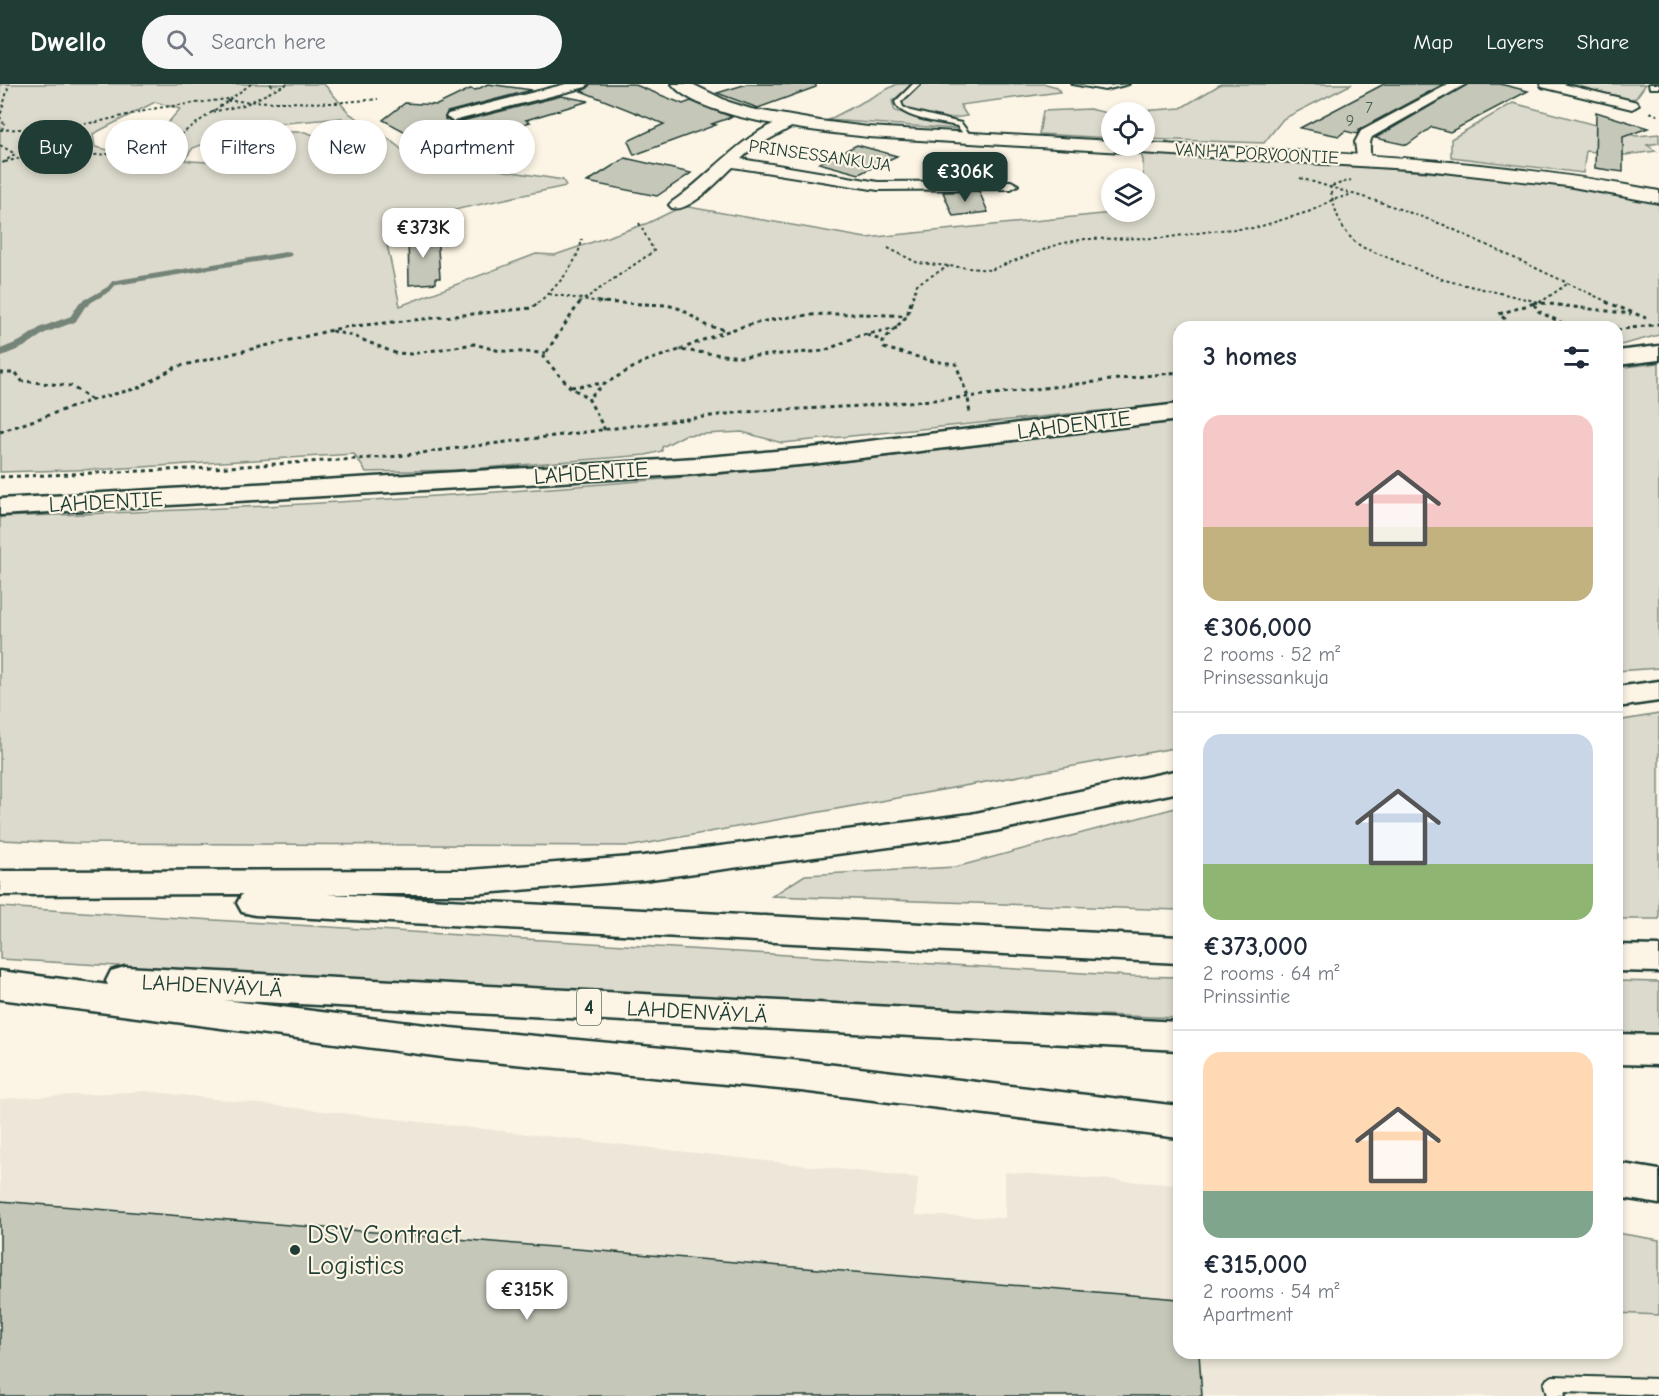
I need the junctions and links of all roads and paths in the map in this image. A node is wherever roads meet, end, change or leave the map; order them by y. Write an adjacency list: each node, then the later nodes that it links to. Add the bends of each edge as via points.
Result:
1 (9, 84): 21 (path, via 0,117 4,124)
2 (251, 84): 13 (path)
3 (270, 84): 12 (path)
4 (287, 84): 12 (path)
5 (582, 84): 19 (street)
6 (680, 84): 20 (street, VANHA PORVOONTIE, via 706,99)
7 (917, 84): 22 (lane, via 898,102 900,108 958,124 965,132)
8 (1075, 84): 9 (lane, via 1106,88)
9 (1126, 84)
10 (1459, 84): 24 (street, via 1366,134 1362,142)
11 (1547, 84): 17 (street)
12 (275, 88): 16 (path)
13 (232, 99): 15 (path); 21 (path, via 157,108 60,127)
14 (378, 99): 16 (path, via 334,104)
15 (226, 101): 16 (path); 18 (path)
16 (247, 103): 18 (path)
17 (1632, 105)
18 (211, 112): 25 (path, via 173,140 146,151)
19 (453, 117)
20 (790, 122): 22 (street, VANHA PORVOONTIE); 26 (street, via 748,145)
21 (1, 130)
22 (964, 138): 24 (street, VANHA PORVOONTIE)
23 (0, 145): 25 (path, via 15,154)
24 (1363, 160): 32 (street, VANHA PORVOONTIE, via 1492,172)
25 (5, 162): 27 (path)
26 (731, 162): 29 (street, PRINSESSANKUJA, via 878,186); 34 (street)
27 (0, 165)
28 (1357, 178): 30 (path)
29 (1011, 185)
30 (1330, 186): 31 (path); 33 (path)
31 (1354, 194): 33 (path); 39 (path, via 1463,233)
32 (1658, 196)
33 (1332, 200): 38 (path, via 1311,211 1255,228 1163,238 1085,239 1059,244 990,270); 42 (path, via 1338,221 1355,242 1430,275)
34 (677, 205)
35 (639, 223): 41 (path, via 654,251)
36 (582, 239): 40 (path, via 581,251)
37 (888, 248): 38 (path, via 918,263)
38 (949, 266): 44 (path, via 917,284)
39 (1567, 284): 42 (path); 43 (path)
40 (549, 294): 41 (path); 52 (path, via 532,308)
41 (581, 300): 51 (path, via 667,305 681,309 706,326); 56 (path)
42 (1534, 303): 43 (path); 46 (path, via 1499,314); 47 (path, via 1538,311)
43 (1635, 314): 45 (path)
44 (907, 316): 49 (path); 51 (path, via 846,312 800,315)
45 (1646, 318)
46 (1504, 321)
47 (1558, 321)
48 (1659, 324): 50 (path)
49 (897, 328): 53 (path); 54 (path)
50 (1623, 329)
51 (729, 330): 55 (path)
52 (328, 331): 56 (path, via 353,336 395,353 474,344 489,350); 65 (path, via 176,367 138,388)
53 (866, 334): 54 (path); 55 (path, via 824,351 741,357)
54 (883, 341): 63 (path, via 884,348 956,364)
55 (679, 351): 61 (path, via 643,362)
56 (546, 353): 62 (path, via 543,357)
57 (1659, 353): 58 (main road)
58 (1623, 357)
59 (0, 373): 65 (path, via 16,374 22,381 71,386)
60 (1173, 373): 63 (path)
61 (606, 383): 62 (path); 64 (path)
62 (570, 387): 64 (path)
63 (968, 397): 67 (path, via 742,412); 69 (path, via 970,419)
64 (588, 398): 67 (path)
65 (92, 400): 68 (path)
66 (1173, 413): 69 (main road, LAHDENTIE)
67 (605, 430): 70 (path, via 389,457)
68 (0, 432)
69 (981, 436): 71 (main road, LAHDENTIE, via 696,466)
70 (0, 477)
71 (0, 507)
72 (1659, 691): 73 (main road)
73 (1623, 696)
74 (1173, 782): 75 (main road, via 971,825 643,868 470,882)
75 (0, 883)
76 (0, 889): 77 (main road)
77 (1173, 950)
78 (1623, 958): 79 (main road)
79 (1659, 959)
80 (0, 974): 82 (main road, LAHDENVÄYLÄ / 4)
81 (0, 985): 85 (main road, via 450,1043 801,1076)
82 (1173, 1036)
83 (1623, 1049): 84 (main road)
84 (1659, 1050)
85 (1173, 1121)
86 (1623, 1181): 87 (main road)
87 (1659, 1187)
88 (1659, 1387): 89 (lane, via 1553,1384)
89 (1556, 1396)

